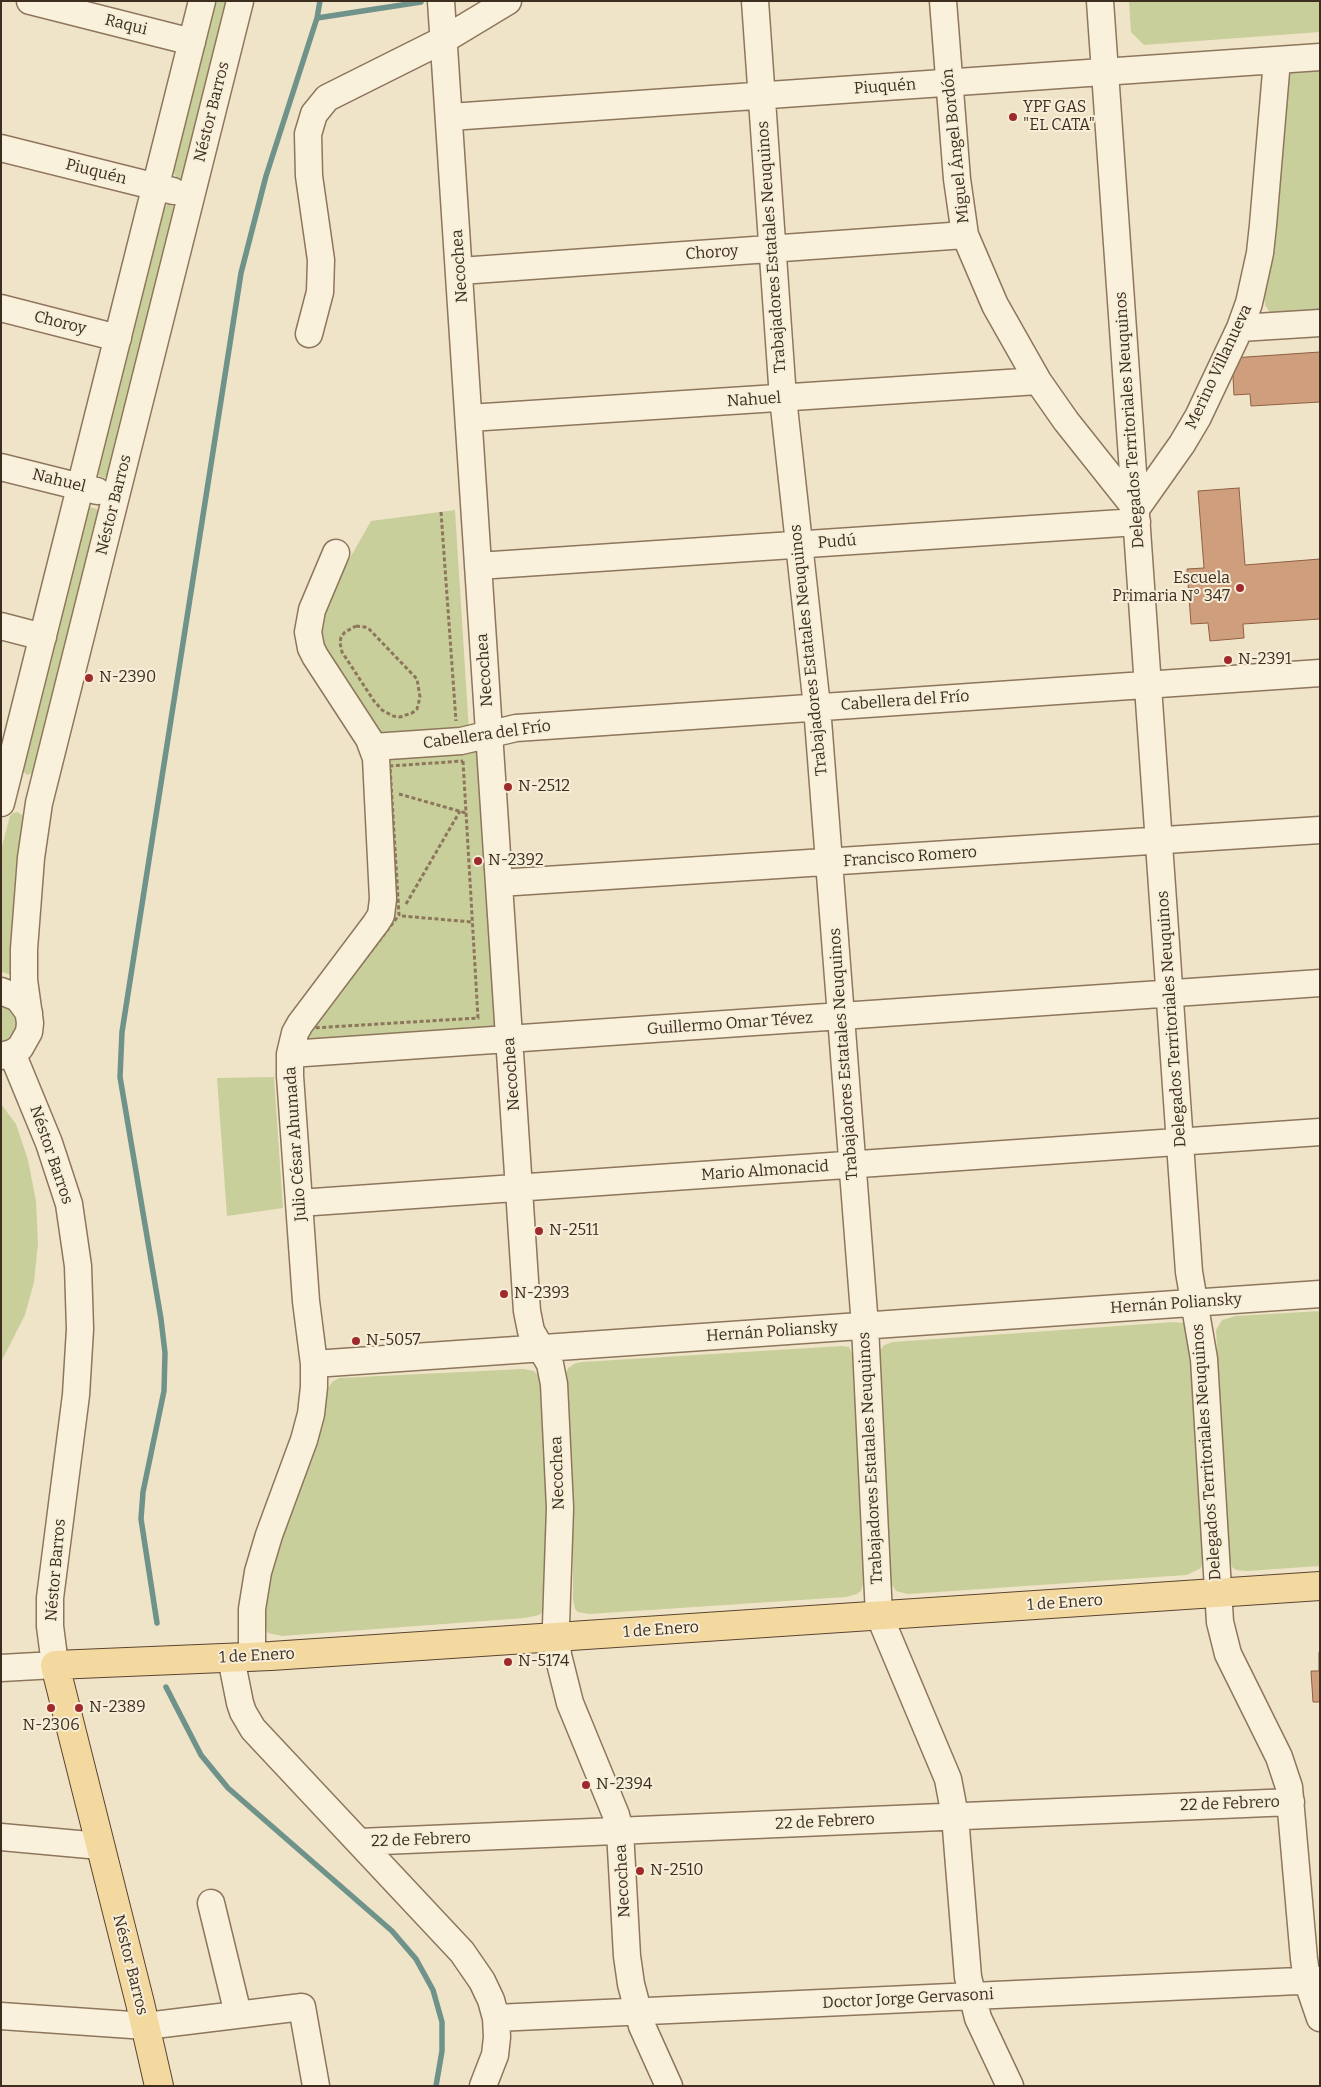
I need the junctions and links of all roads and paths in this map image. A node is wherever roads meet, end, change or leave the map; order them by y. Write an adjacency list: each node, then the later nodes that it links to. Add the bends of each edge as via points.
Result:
1 (30, 1): 10 (street, Raqui)
2 (202, 1): 10 (street)
3 (240, 1): 19 (street, Néstor Barros)
4 (441, 1): 9 (street, Necochea)
5 (508, 1): 9 (street)
6 (755, 1): 15 (street, Trabajadores Estatales Neuquinos)
7 (943, 1): 14 (street, Miguel Ángel Bordón)
8 (1100, 1): 13 (street, Delegados Territoriales Neuquinos)
9 (445, 39): 16 (street, Necochea); 26 (street, via 327,98 314,114 308,134 309,176 321,260 320,292)
10 (192, 42): 18 (street)
11 (1320, 57): 12 (street, Piuquén)
12 (1276, 60): 13 (street, Piuquén); 25 (street, Merino Villanueva, via 1260,253)
13 (1105, 71): 14 (street, Piuquén); 35 (street, Delegados Territoriales Neuquinos)
14 (949, 82): 15 (street, Piuquén); 20 (street, Miguel Ángel Bordón, via 959,207)
15 (762, 95): 16 (street, Piuquén); 21 (street, Trabajadores Estatales Neuquinos)
16 (450, 116): 22 (street, Necochea)
17 (1, 148): 18 (street, Piuquén)
18 (156, 186): 19 (street, Piuquén); 27 (street)
19 (192, 195): 33 (street, Néstor Barros)
20 (965, 235): 21 (street, Choroy); 28 (street, Miguel Ángel Bordón, via 995,305)
21 (772, 248): 22 (street, Choroy); 29 (street, Trabajadores Estatales Neuquinos)
22 (460, 271): 30 (street, Necochea)
23 (1, 308): 27 (street, Choroy)
24 (1320, 322): 25 (street)
25 (1240, 328): 35 (street, Merino Villanueva, via 1198,417)
26 (309, 334)
27 (118, 338): 32 (street)
28 (1038, 381): 29 (street, Nahuel); 35 (street, Miguel Ángel Bordón)
29 (783, 398): 30 (street, Nahuel); 36 (street, Trabajadores Estatales Neuquinos)
30 (469, 418): 38 (street, Necochea)
31 (1, 466): 32 (street, Nahuel)
32 (81, 487): 33 (street, Nahuel); 40 (street)
33 (116, 496): 50 (street, Néstor Barros)
34 (441, 512): 45 (path)
35 (1136, 515): 36 (street, Pudú); 43 (street, Delegados Territoriales Neuquinos)
36 (799, 545): 38 (street, Pudú); 44 (street, Trabajadores Estatales Neuquinos)
37 (336, 553): 47 (street, Julio César Ahumada, via 312,610 309,640 315,656)
38 (478, 566): 46 (street, Necochea)
39 (1, 626): 40 (street)
40 (43, 637): 49 (street)
41 (342, 652): 41 (path, via 340,643 345,632 356,626 369,629 417,679 421,691 416,709 400,717 382,710)
42 (1320, 673): 43 (street, Cabellera del Frío)
43 (1148, 684): 44 (street, Cabellera del Frío); 54 (street, Delegados Territoriales Neuquinos)
44 (817, 708): 46 (street, Cabellera del Frío, via 530,727); 55 (street, Trabajadores Estatales Neuquinos)
45 (456, 721)
46 (490, 734): 47 (street, Cabellera del Frío, via 461,741); 56 (street, Necochea)
47 (373, 747): 65 (street, Julio César Ahumada, via 383,890 381,915 305,1017 295,1034)
48 (391, 792): 51 (path); 52 (path, via 390,766 463,761); 57 (path)
49 (2, 796): 50 (street)
50 (39, 803): 62 (street, Néstor Barros, via 24,949 24,986)
51 (460, 811): 52 (path); 57 (path)
52 (466, 813): 58 (path)
53 (1320, 830): 54 (street, Francisco Romero)
54 (1159, 840): 55 (street, Francisco Romero); 61 (street, Delegados Territoriales Neuquinos)
55 (829, 862): 56 (street, Francisco Romero); 63 (street, Trabajadores Estatales Neuquinos)
56 (500, 883): 64 (street, Necochea)
57 (399, 915): 58 (path); 58 (path, via 312,1028 478,1018)
58 (472, 922)
59 (1320, 983): 61 (street, Guillermo Omar Tévez)
60 (1, 991): 62 (street, via 18,998)
61 (1170, 993): 63 (street, Guillermo Omar Tévez); 68 (street, Delegados Territoriales Neuquinos)
62 (29, 1013): 66 (street, Néstor Barros, via 26,1041)
63 (841, 1016): 64 (street, Guillermo Omar Tévez); 69 (street, Trabajadores Estatales Neuquinos)
64 (510, 1039): 65 (street, Guillermo Omar Tévez); 70 (street, Necochea)
65 (290, 1054): 71 (street, Julio César Ahumada)
66 (6, 1055): 82 (street, Néstor Barros, via 42,1123 64,1184 78,1266 80,1329 76,1396 50,1598)
67 (1320, 1132): 68 (street, Mario Almonacid)
68 (1180, 1142): 69 (street, Mario Almonacid); 73 (street, Delegados Territoriales Neuquinos)
69 (852, 1165): 70 (street, Mario Almonacid); 74 (street, Trabajadores Estatales Neuquinos)
70 (519, 1188): 71 (street, Mario Almonacid); 75 (street, Necochea, via 528,1321)
71 (299, 1203): 76 (street, Julio César Ahumada)
72 (1320, 1294): 73 (street, Hernán Poliansky)
73 (1194, 1302): 74 (street, Hernán Poliansky); 78 (street, Delegados Territoriales Neuquinos, via 1204,1359)
74 (864, 1326): 75 (street, Hernán Poliansky); 79 (street, Trabajadores Estatales Neuquinos)
75 (541, 1348): 76 (street, Hernán Poliansky); 80 (street, Necochea, via 550,1364 554,1384 560,1516)
76 (314, 1364): 81 (street, Julio César Ahumada, via 308,1427 258,1572)
77 (1320, 1586): 78 (main road, 1 de Enero)
78 (1218, 1593): 79 (main road, 1 de Enero); 84 (street, Delegados Territoriales Neuquinos, via 1222,1636 1228,1654 1285,1770)
79 (879, 1615): 80 (main road, 1 de Enero); 85 (street, Trabajadores Estatales Neuquinos, via 948,1779)
80 (556, 1637): 81 (main road, 1 de Enero); 86 (street, Necochea, via 565,1687)
81 (241, 1658): 82 (main road, 1 de Enero); 88 (street, Julio César Ahumada, via 240,1703 247,1720)
82 (55, 1665): 83 (street, 1 de Enero); 89 (main road, Néstor Barros)
83 (1, 1668)
84 (1291, 1802): 85 (street, 22 de Febrero); 91 (street, Delegados Territoriales Neuquinos, via 1301,1938)
85 (955, 1816): 86 (street, 22 de Febrero); 92 (street, Trabajadores Estatales Neuquinos, via 965,1955)
86 (620, 1831): 88 (street, 22 de Febrero); 93 (street, Necochea, via 628,1956)
87 (1, 1837): 89 (street)
88 (359, 1842): 96 (street, Julio César Ahumada, via 462,1952 482,1981)
89 (100, 1846): 98 (main road, Néstor Barros)
90 (211, 1903): 94 (street)
91 (1314, 1980): 92 (street, Doctor Jorge Gervasoni); 97 (street, Delegados Territoriales Neuquinos)
92 (972, 1996): 93 (street, Doctor Jorge Gervasoni); 103 (street, Trabajadores Estatales Neuquinos, via 978,2018)
93 (638, 2013): 96 (street, Doctor Jorge Gervasoni); 102 (street, Necochea)
94 (238, 2014): 98 (street); 100 (street, via 302,2007)
95 (1, 2016): 98 (street)
96 (496, 2018): 101 (street, Julio César Ahumada, via 495,2055)
97 (1320, 2018)
98 (146, 2026): 99 (main road, Néstor Barros)
99 (159, 2086)
100 (316, 2086)
101 (483, 2086)
102 (669, 2086)
103 (1010, 2086)

